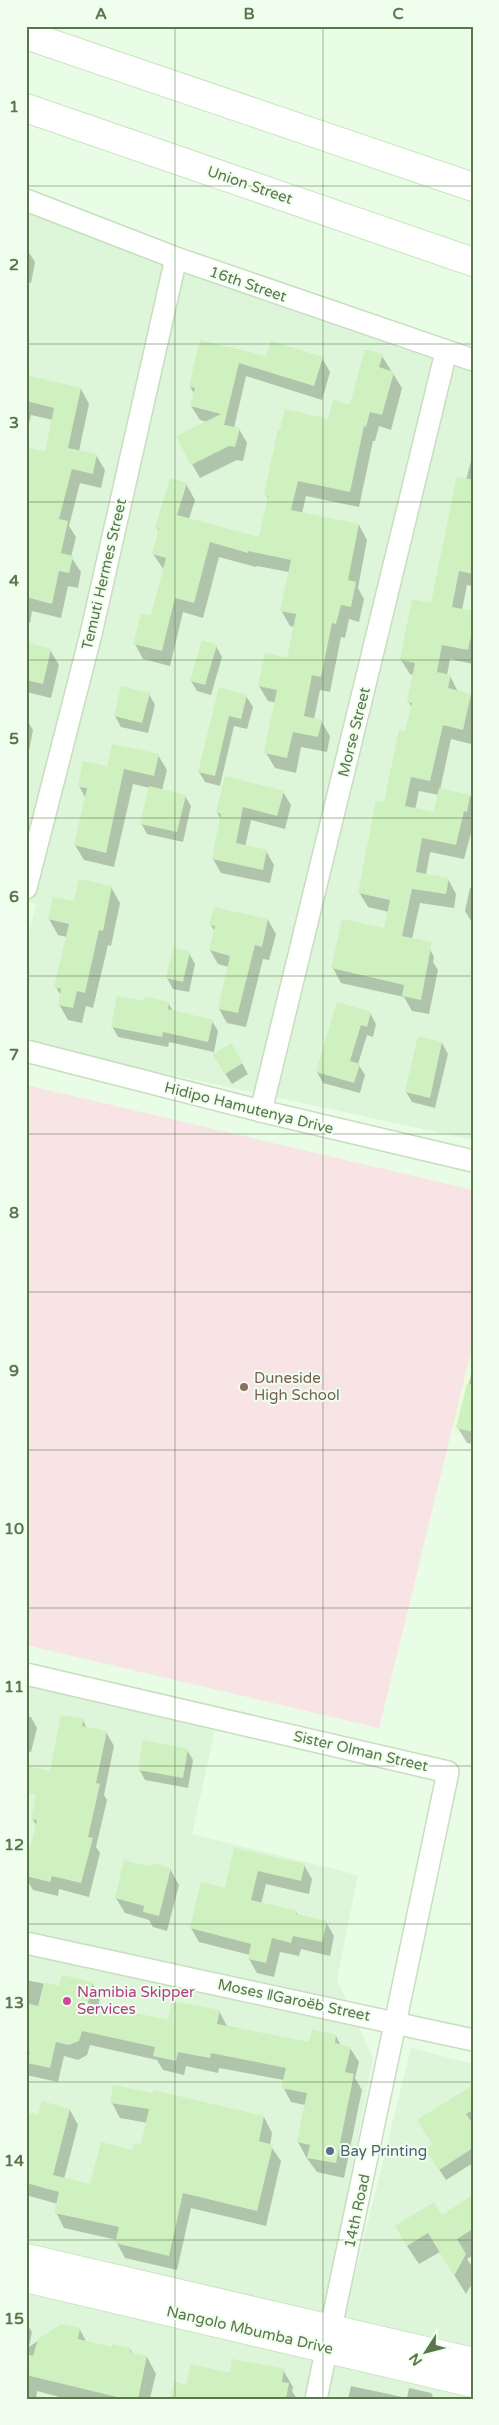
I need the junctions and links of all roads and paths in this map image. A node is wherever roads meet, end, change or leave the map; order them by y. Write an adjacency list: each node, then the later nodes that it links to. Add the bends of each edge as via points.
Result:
1 (26, 35): 3 (main road)
2 (26, 108): 6 (main road, Union Street)
3 (473, 187)
4 (26, 200): 5 (street, 16th Street)
5 (176, 258): 7 (street, 16th Street); 9 (street, Temuti Hermes Street, via 91,634)
6 (473, 262)
7 (446, 352): 8 (street, 16th Street); 11 (street, Morse Street)
8 (473, 360)
9 (26, 888)
10 (26, 1051): 11 (street, Hidipo Hamutenya Drive)
11 (261, 1112): 12 (street, Hidipo Hamutenya Drive)
12 (473, 1161)
13 (26, 1674): 15 (street, Sister Olman Street, via 448,1772)
14 (26, 1943): 15 (street, Moses ǁGaroëb Street)
15 (396, 2022): 16 (street, Moses ǁGaroëb Street); 19 (street, 14th Road)
16 (473, 2040)
17 (26, 2258): 19 (main road, Nangolo Mbumba Drive)
18 (26, 2278): 19 (main road, Nangolo Mbumba Drive)
19 (330, 2339): 20 (main road, Nangolo Mbumba Drive); 21 (main road, Nangolo Mbumba Drive); 22 (street, 14th Road)
20 (473, 2362)
21 (473, 2382)
22 (316, 2399)

